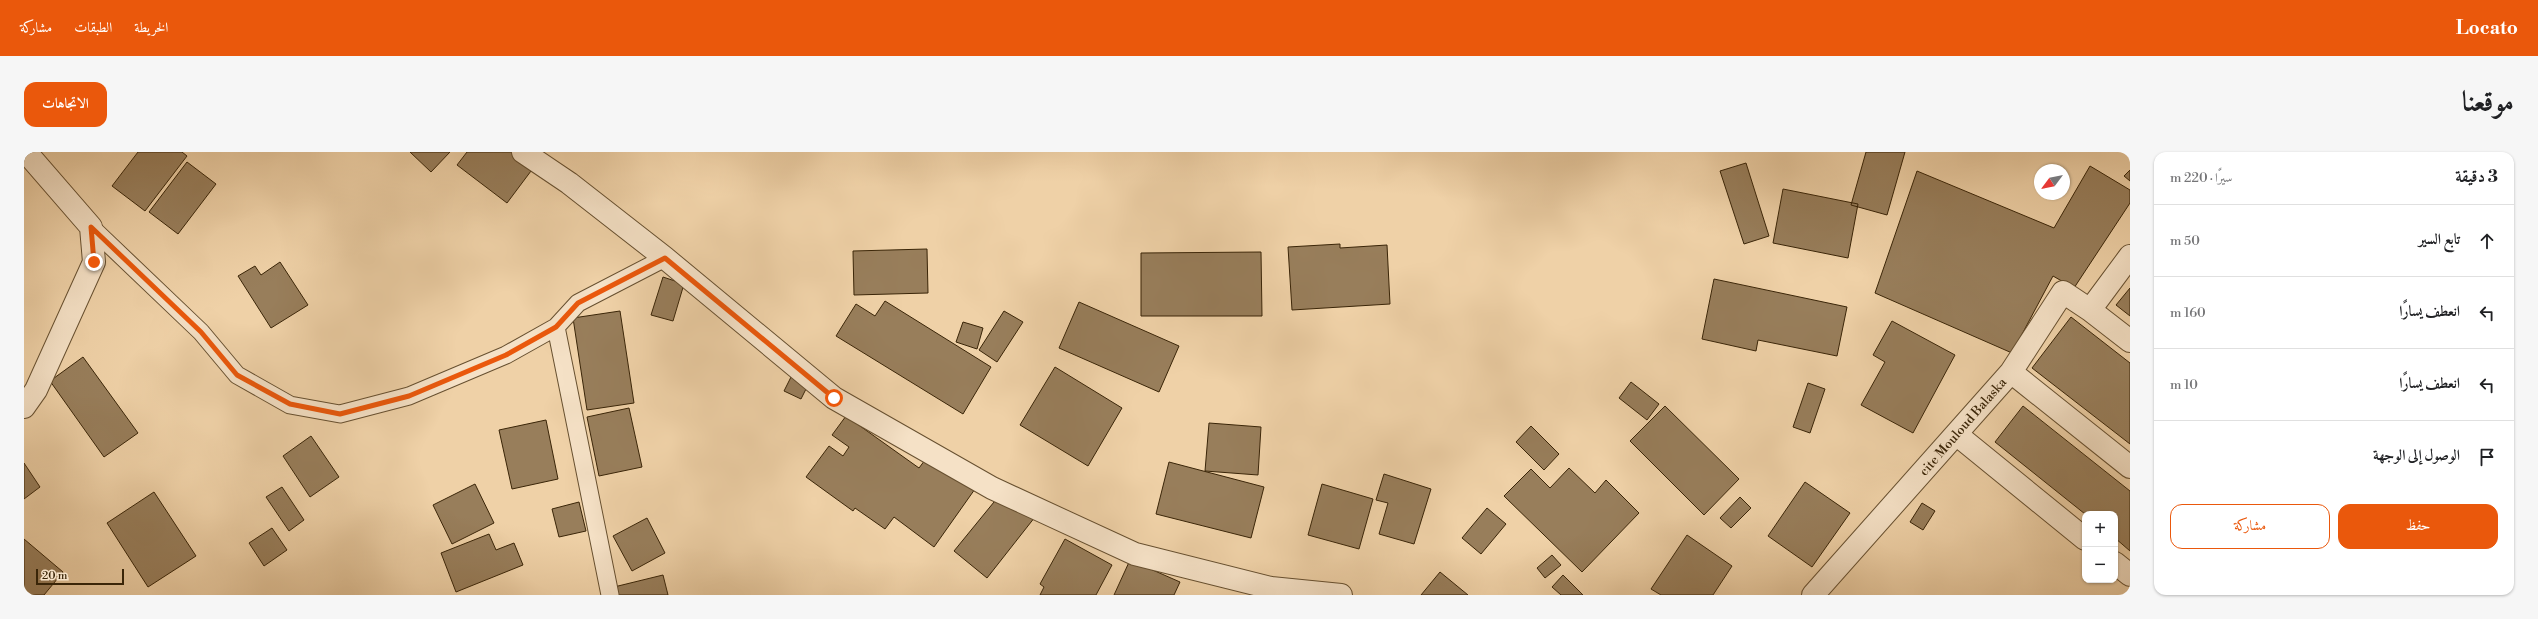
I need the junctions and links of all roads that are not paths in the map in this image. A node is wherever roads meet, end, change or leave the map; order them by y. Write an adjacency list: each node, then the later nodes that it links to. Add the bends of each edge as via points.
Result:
1 (26, 152): 3 (street)
2 (523, 152): 5 (street, via 569,183)
3 (91, 227): 7 (lane, via 201,332 237,375 290,404 340,414 409,396 506,355); 10 (street, via 94,262 36,390)
4 (2130, 256): 6 (street)
5 (665, 258): 7 (lane, via 578,303); 17 (street, via 834,398 992,488 1135,554 1271,588)
6 (2090, 310): 8 (street); 9 (street, via 2063,292)
7 (556, 327): 16 (lane)
8 (2130, 341)
9 (2011, 372): 11 (street, cite Mouloud Balaska); 12 (street, cite Mouloud Balaska)
10 (24, 407)
11 (1956, 434): 13 (street); 18 (street, cite Mouloud Balaska)
12 (2130, 467)
13 (2082, 537)
14 (2118, 565): 15 (street)
15 (2130, 575)
16 (610, 595)
17 (1341, 595)
18 (1813, 595)

